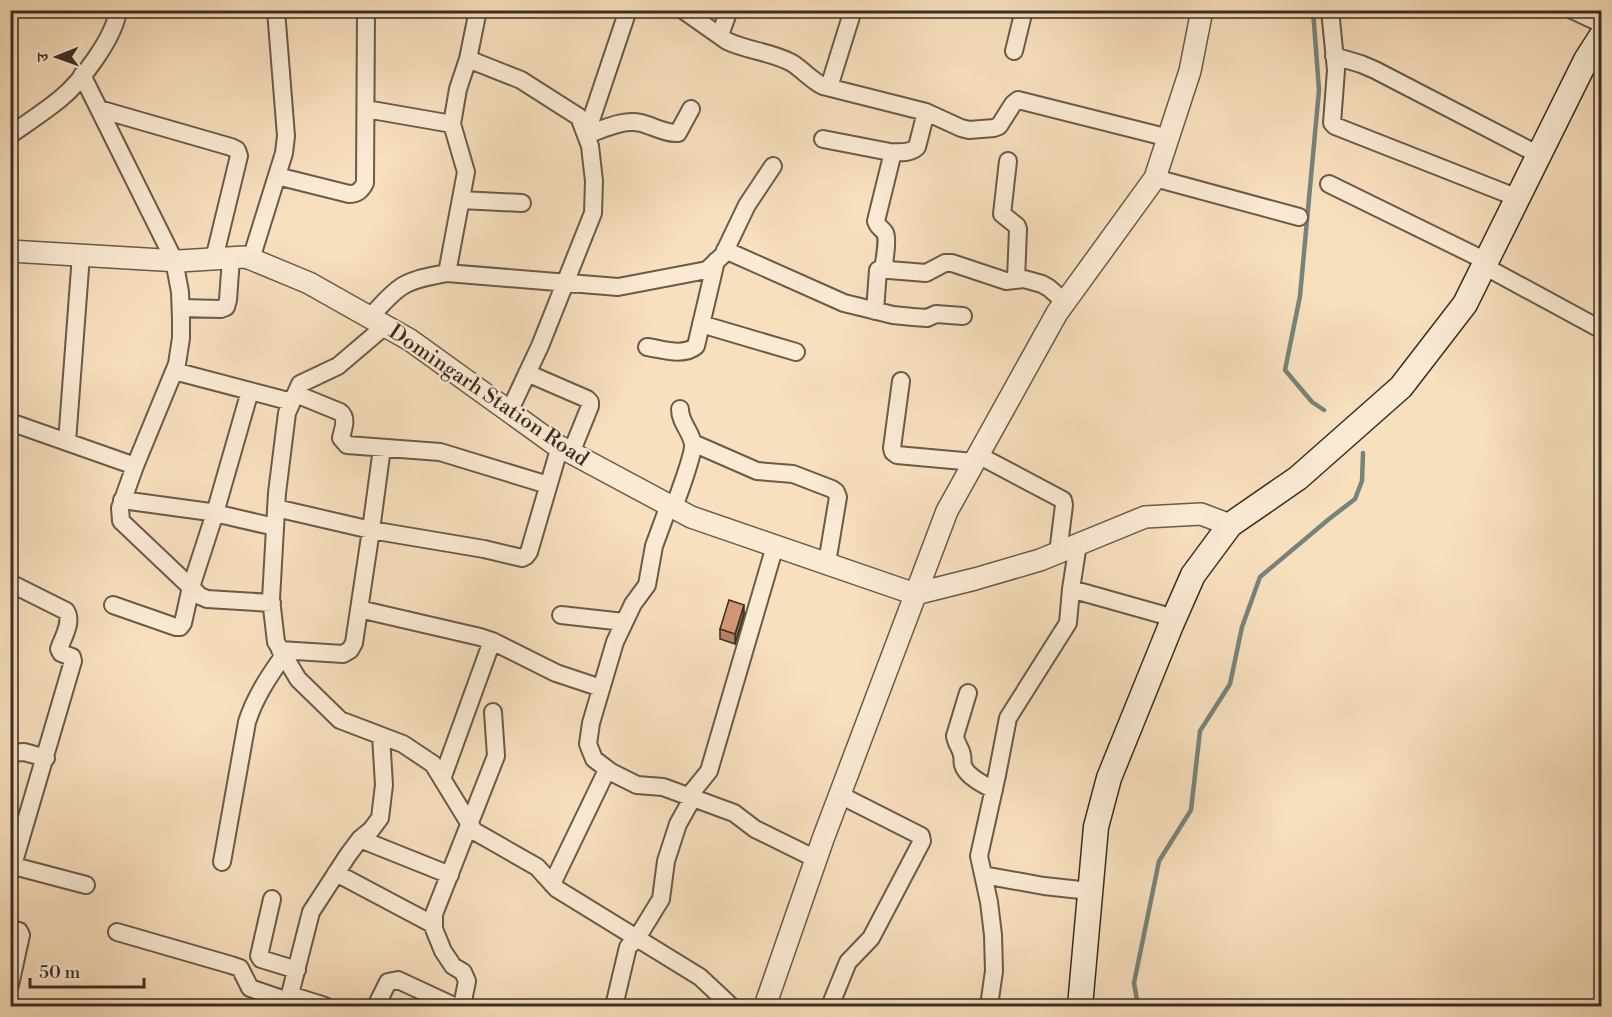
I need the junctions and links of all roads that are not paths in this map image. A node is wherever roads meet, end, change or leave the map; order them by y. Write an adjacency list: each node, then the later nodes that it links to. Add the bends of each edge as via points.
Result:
1 (118, 10): 20 (street, via 117,22 95,61)
2 (276, 10): 35 (street, via 286,136)
3 (366, 10): 23 (street)
4 (480, 10): 18 (street)
5 (628, 10): 28 (street)
6 (683, 10): 14 (street)
7 (729, 10): 14 (street)
8 (853, 10): 21 (street)
9 (1024, 10): 16 (street)
10 (1202, 10): 29 (street, via 1190,71)
11 (1330, 10): 17 (street)
12 (1572, 10): 13 (street)
13 (1602, 24)
14 (720, 35): 21 (street, via 791,63)
15 (1602, 35): 19 (main road)
16 (1014, 51)
17 (1334, 56): 32 (street, via 1375,70); 38 (street, via 1335,126)
18 (468, 59): 26 (street); 28 (street, via 521,80 579,117)
19 (1594, 64): 32 (main road)
20 (82, 75): 22 (street); 27 (street, via 62,98)
21 (829, 87): 25 (street)
22 (99, 109): 45 (street, via 237,150); 46 (street)
23 (366, 109): 26 (street); 35 (street, via 365,183 356,194)
24 (691, 109): 28 (street, via 678,133 623,122)
25 (926, 112): 29 (street, via 961,128 993,128 999,126 1018,100); 31 (street, via 917,147 909,152)
26 (452, 124): 39 (street, via 466,172)
27 (10, 135)
28 (586, 135): 51 (street, via 594,181 593,213)
29 (1168, 138): 36 (street)
30 (823, 140): 31 (street)
31 (889, 152): 50 (street, via 892,156 876,221 886,236 886,267 926,273 952,263 1006,281)
32 (1539, 155): 38 (main road)
33 (1008, 161): 50 (street, via 1002,214 1018,229)
34 (773, 166): 44 (street)
35 (277, 177): 45 (street)
36 (1155, 178): 41 (street); 52 (street)
37 (1329, 184): 47 (street)
38 (1518, 198): 47 (main road)
39 (461, 200): 40 (street); 49 (street)
40 (522, 203)
41 (1299, 217)
42 (10, 251): 43 (street, Domingarh Station Road)
43 (81, 255): 46 (street, Domingarh Station Road); 69 (street)
44 (721, 255): 51 (street, via 707,270 618,287); 54 (street, via 844,303); 57 (street)
45 (232, 259): 46 (street, Domingarh Station Road); 53 (street, via 226,307); 56 (street, Domingarh Station Road, via 309,283)
46 (174, 260): 53 (street)
47 (1485, 263): 58 (street); 80 (main road, via 1465,304 1401,387 1298,478)
48 (878, 270): 54 (street)
49 (447, 273): 51 (street); 56 (street, via 403,285 385,300)
50 (1016, 280): 52 (street, via 1042,284)
51 (565, 283): 62 (street)
52 (1065, 302): 73 (street)
53 (181, 308): 61 (street, via 181,338)
54 (875, 311): 55 (street, via 927,318 936,314)
55 (963, 316)
56 (377, 321): 65 (street, via 338,366 300,384); 67 (street, Domingarh Station Road)
57 (701, 324): 59 (street, via 696,346 691,350); 60 (street)
58 (1602, 330)
59 (647, 347)
60 (796, 352)
61 (174, 371): 64 (street); 74 (street)
62 (527, 373): 67 (street); 72 (street, via 590,402)
63 (901, 381): 73 (street, via 893,452)
64 (250, 391): 65 (street); 79 (street)
65 (294, 398): 71 (street, via 344,414 341,438 347,445); 78 (street, via 288,413)
66 (680, 410): 70 (street)
67 (509, 411): 72 (street, Domingarh Station Road)
68 (10, 422): 69 (street)
69 (67, 442): 74 (street)
70 (693, 443): 77 (street); 86 (street, via 757,471 793,474 836,492)
71 (382, 448): 75 (street, via 440,452); 82 (street)
72 (566, 450): 75 (street); 77 (street, Domingarh Station Road)
73 (976, 458): 85 (street, via 1063,500); 90 (street, via 947,511)
74 (135, 466): 76 (street)
75 (548, 486): 82 (street, via 529,552 522,558)
76 (122, 500): 79 (street); 88 (street, via 121,521)
77 (671, 506): 84 (street, Domingarh Station Road, via 691,517); 96 (street, via 654,546 646,585)
78 (276, 508): 81 (street); 82 (street)
79 (215, 513): 81 (street); 88 (street)
80 (1230, 525): 83 (street, via 1201,514 1145,517); 95 (main road, via 1193,575)
81 (275, 527): 91 (street)
82 (371, 530): 93 (street)
83 (1078, 544): 85 (street); 89 (street)
84 (776, 546): 86 (street, Domingarh Station Road); 109 (street, via 709,771)
85 (1058, 553): 90 (street)
86 (827, 563): 90 (street, Domingarh Station Road)
87 (10, 583): 104 (street, via 69,615 59,649 74,661)
88 (191, 587): 91 (street, via 207,599); 92 (street, via 180,627)
89 (1071, 589): 95 (street); 107 (street, via 1068,622 1008,718)
90 (915, 594): 108 (street)
91 (272, 603): 98 (street, via 276,642)
92 (113, 605)
93 (359, 609): 97 (street); 98 (street, via 354,643 344,654)
94 (561, 615): 96 (street)
95 (1174, 618): 120 (main road, via 1109,778 1096,827)
96 (624, 622): 99 (street)
97 (492, 641): 99 (street, via 556,674); 106 (street)
98 (282, 653): 102 (street, via 298,679 340,720); 113 (street, via 247,722)
99 (601, 688): 105 (street, via 588,744 594,759)
100 (968, 693): 107 (street, via 955,736 962,765 976,780)
101 (494, 712): 110 (street, via 496,756)
102 (381, 736): 106 (street, via 403,744 433,765); 111 (street, via 384,785 380,818)
103 (10, 753): 104 (street)
104 (46, 758): 114 (street)
105 (607, 770): 109 (street, via 637,785 663,787); 118 (street)
106 (442, 779): 110 (street)
107 (994, 790): 117 (street, via 979,856)
108 (840, 795): 112 (street); 137 (street, via 921,836 922,841 872,938 848,962)
109 (690, 798): 112 (street, via 734,813 754,829); 125 (street, via 666,861 660,899)
110 (469, 822): 116 (street); 118 (street, via 474,831 537,867)
111 (360, 839): 115 (street); 116 (street)
112 (816, 859): 136 (street)
113 (222, 862)
114 (12, 865): 119 (street)
115 (336, 873): 122 (street); 127 (street, via 311,912)
116 (450, 875): 122 (street, via 434,914)
117 (983, 875): 120 (street); 138 (street, via 993,935 994,971)
118 (552, 884): 125 (street)
119 (86, 885)
120 (1090, 891): 139 (main road)
121 (272, 899): 127 (street, via 258,956)
122 (434, 925): 133 (street, via 443,951 467,981)
123 (10, 929): 126 (street, via 21,935)
124 (117, 932): 129 (street, via 240,968 249,988)
125 (637, 938): 134 (street, via 628,947); 135 (street, via 700,977)
126 (14, 952): 128 (street)
127 (297, 970): 129 (street)
128 (10, 985)
129 (288, 1001): 130 (street)
130 (325, 1006)
131 (376, 1006): 132 (street, via 388,982 393,980)
132 (454, 1006)
133 (462, 1006)
134 (614, 1006)
135 (731, 1006)
136 (765, 1006)
137 (830, 1006)
138 (989, 1006)
139 (1080, 1006)

